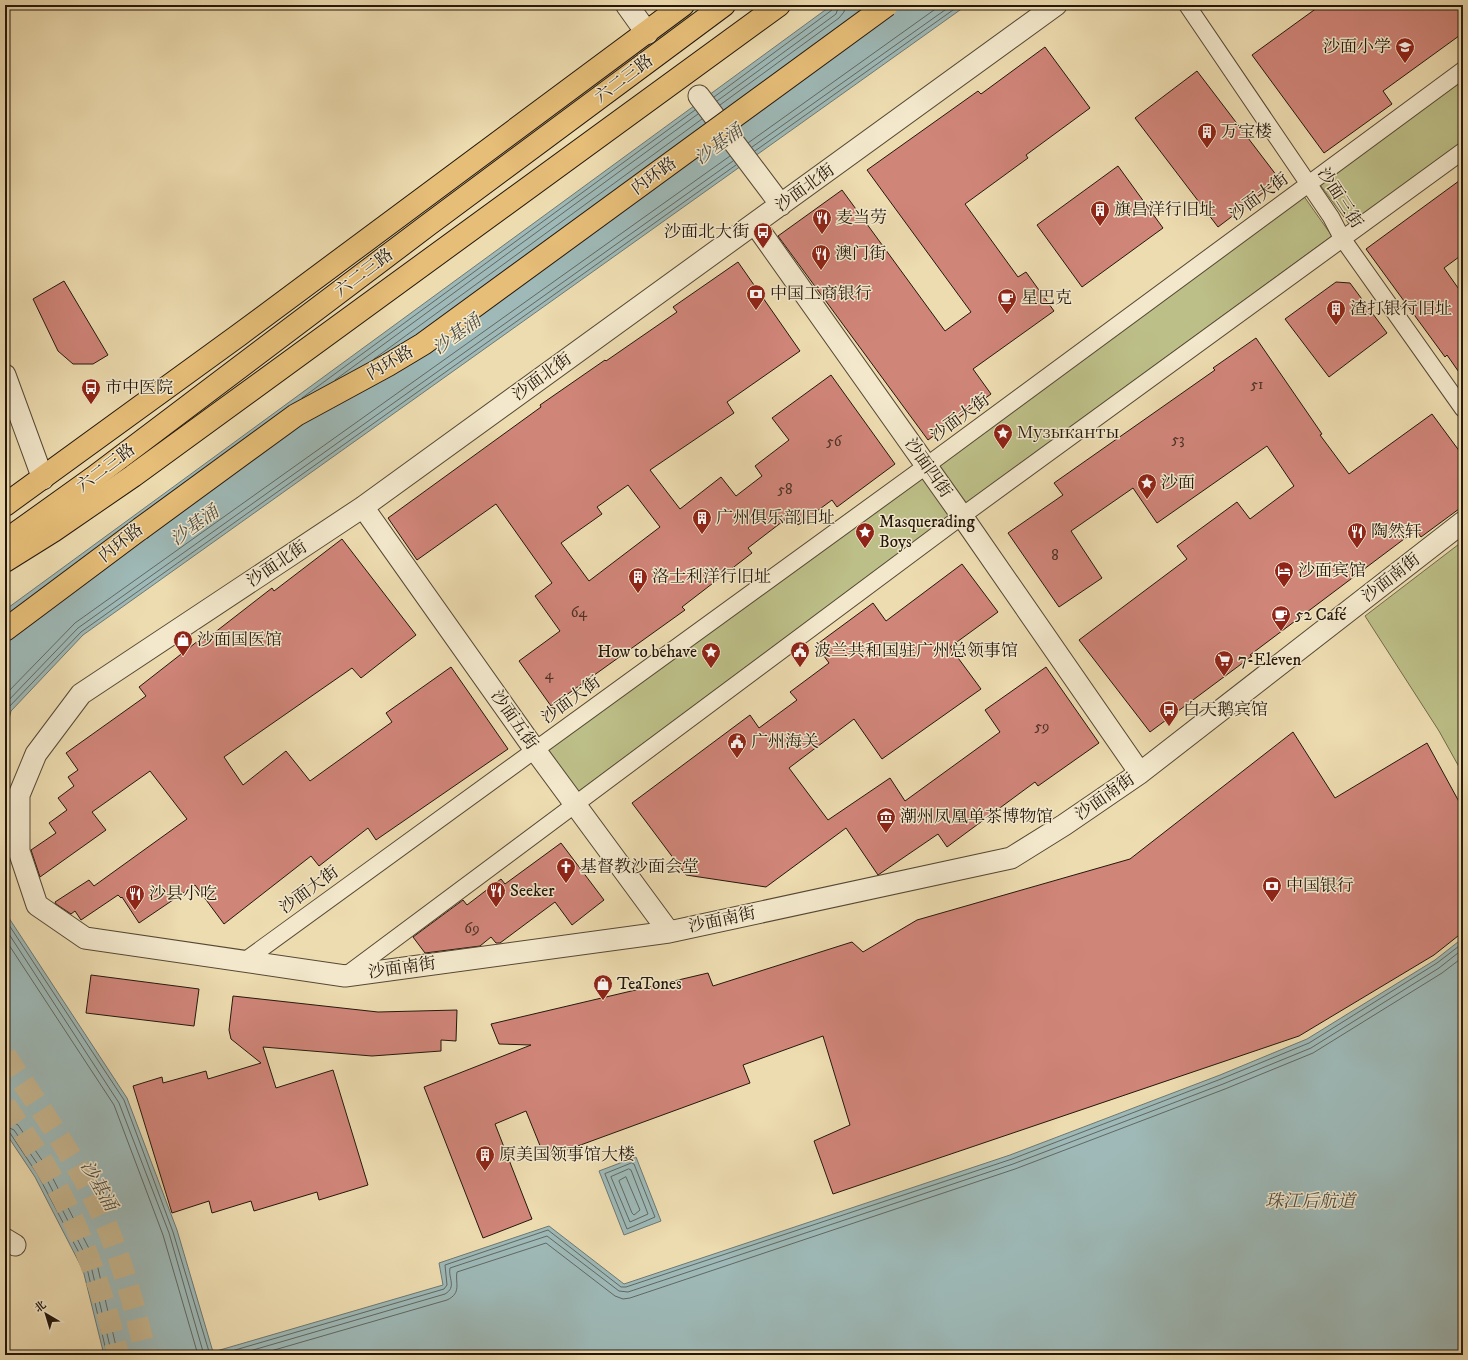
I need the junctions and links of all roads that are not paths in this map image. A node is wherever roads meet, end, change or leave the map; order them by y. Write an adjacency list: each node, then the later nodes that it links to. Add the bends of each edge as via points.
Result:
1 (627, 5): 8 (street)
2 (684, 5): 8 (main road, 六二三路)
3 (724, 5): 24 (main road, 六二三路, via 93,478)
4 (779, 5): 25 (main road, via 139,472)
5 (887, 5): 26 (main road, 内环路, bridge, via 423,344 296,415)
6 (1056, 5): 13 (street, 沙面北街)
7 (1187, 5): 12 (street, 沙面三街)
8 (647, 33): 19 (main road, 六二三路)
9 (1463, 70): 12 (street, 沙面大街)
10 (700, 97): 13 (street)
11 (1463, 151): 15 (street)
12 (1309, 184): 15 (street, 沙面三街); 18 (street, 沙面大街)
13 (781, 205): 14 (street, 沙面北街)
14 (755, 224): 18 (street, 沙面四街); 21 (street, 沙面北街)
15 (1342, 238): 17 (street, 沙面三街); 22 (street)
16 (5, 375): 19 (street)
17 (1463, 409)
18 (926, 466): 22 (street, 沙面四街); 27 (street, 沙面大街)
19 (43, 479): 20 (main road, 六二三路)
20 (5, 505)
21 (363, 507): 27 (street, 沙面五街); 28 (street, 沙面北街, via 81,694)
22 (962, 516): 29 (street, 沙面四街); 30 (street)
23 (1463, 522): 29 (street, 沙面南街)
24 (5, 541)
25 (5, 561)
26 (5, 630)
27 (535, 750): 30 (street, 沙面五街); 32 (street, 沙面大街)
28 (36, 754): 32 (street, 沙面南街, via 19,795 19,851 37,905 85,938)
29 (1140, 773): 31 (street, 沙面南街, via 1011,858)
30 (574, 804): 31 (street, 沙面五街); 33 (street)
31 (668, 932): 33 (street, 沙面南街)
32 (243, 962): 33 (street, 沙面南街)
33 (345, 976)

